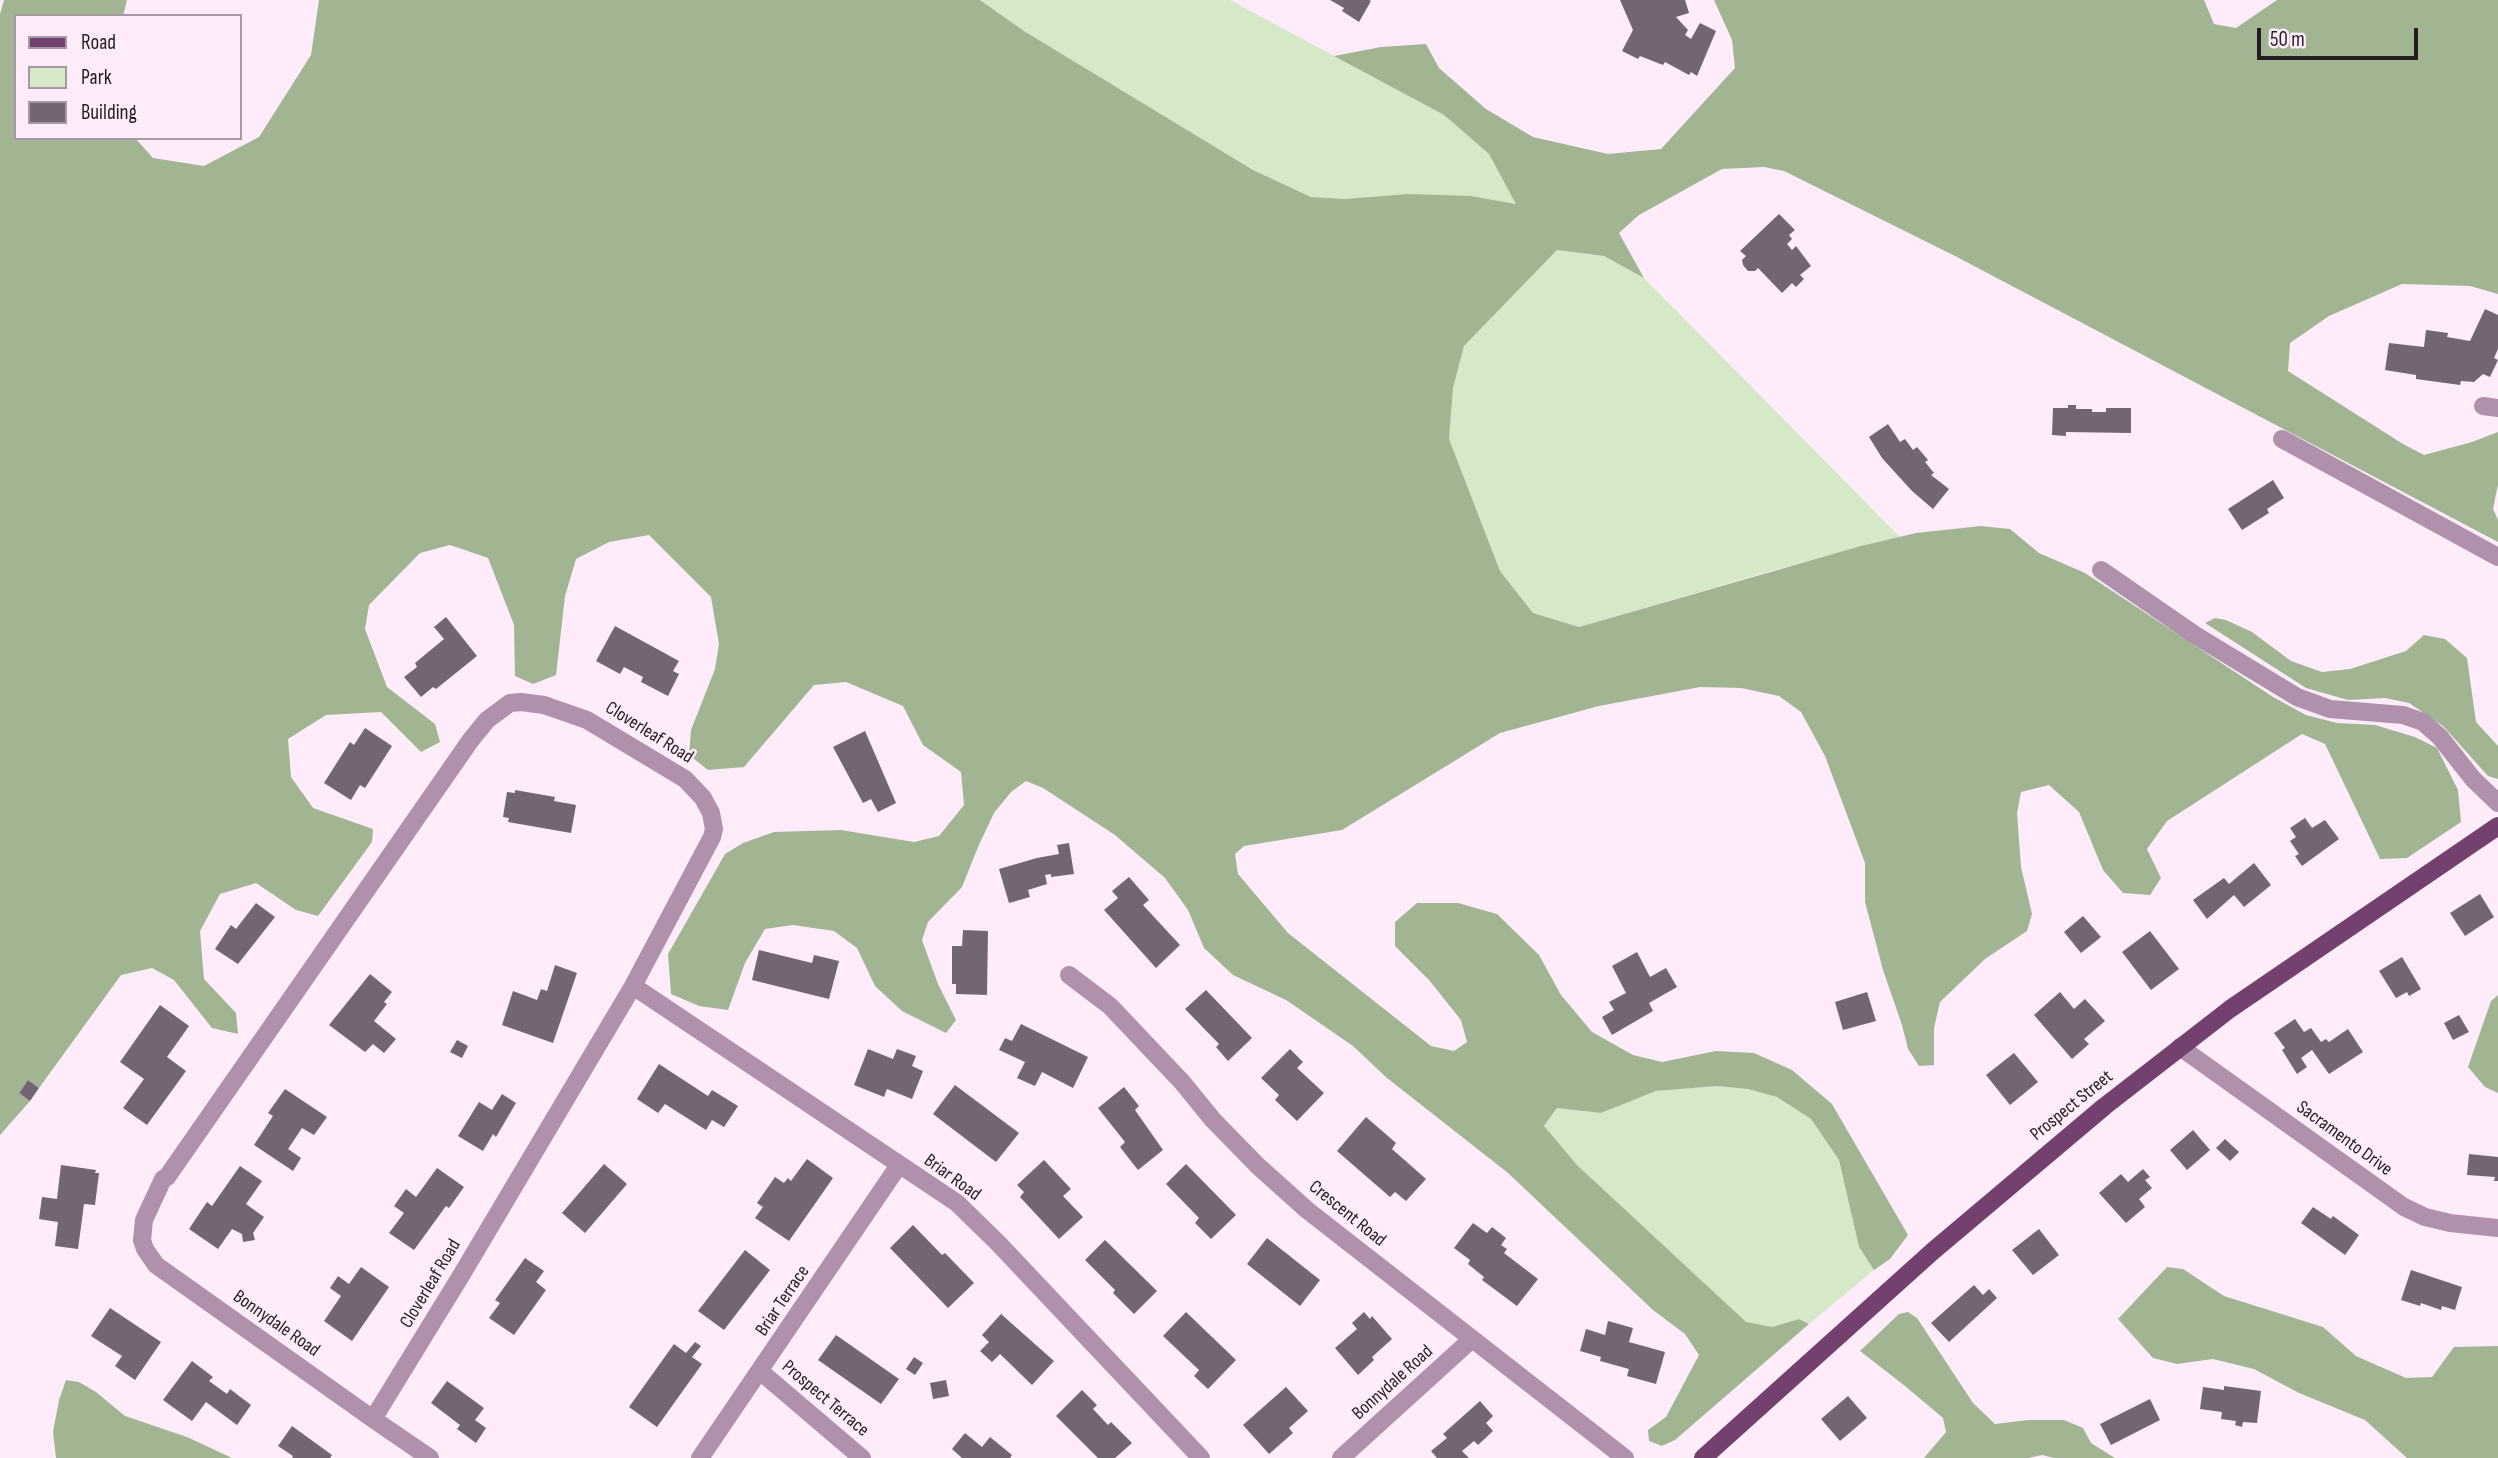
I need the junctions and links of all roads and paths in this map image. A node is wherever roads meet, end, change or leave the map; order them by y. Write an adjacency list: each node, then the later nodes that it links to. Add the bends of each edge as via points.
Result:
1 (2282, 439): 2 (street)
2 (2498, 557)
3 (2101, 570): 4 (street, via 2297,697 2330,709 2403,715 2423,722)
4 (2498, 803)
5 (2498, 826): 8 (main road, Prospect Street)
6 (1069, 975): 12 (street, Crescent Road, via 1110,1006 1258,1166)
7 (633, 986): 9 (street, Briar Road); 10 (street, Cloverleaf Road, via 712,837 711,813 685,779 587,720 544,705 510,703 486,720 470,741); 14 (street, Cloverleaf Road)
8 (2180, 1047): 11 (street, Sacramento Drive, via 2404,1207 2450,1223); 21 (main road, Prospect Street, via 2004,1188)
9 (899, 1165): 13 (street, Briar Terrace); 18 (street, Briar Road, via 957,1203)
10 (153, 1199): 14 (street, Bonnydale Road, via 142,1240 156,1265)
11 (2498, 1228)
12 (1472, 1339): 19 (street, Bonnydale Road); 20 (street, Crescent Road)
13 (761, 1372): 16 (street, Briar Terrace); 17 (street, Prospect Terrace)
14 (373, 1419): 15 (street, Bonnydale Road)
15 (430, 1458)
16 (700, 1458)
17 (862, 1458)
18 (1201, 1458)
19 (1341, 1458)
20 (1625, 1458)
21 (1703, 1458)

